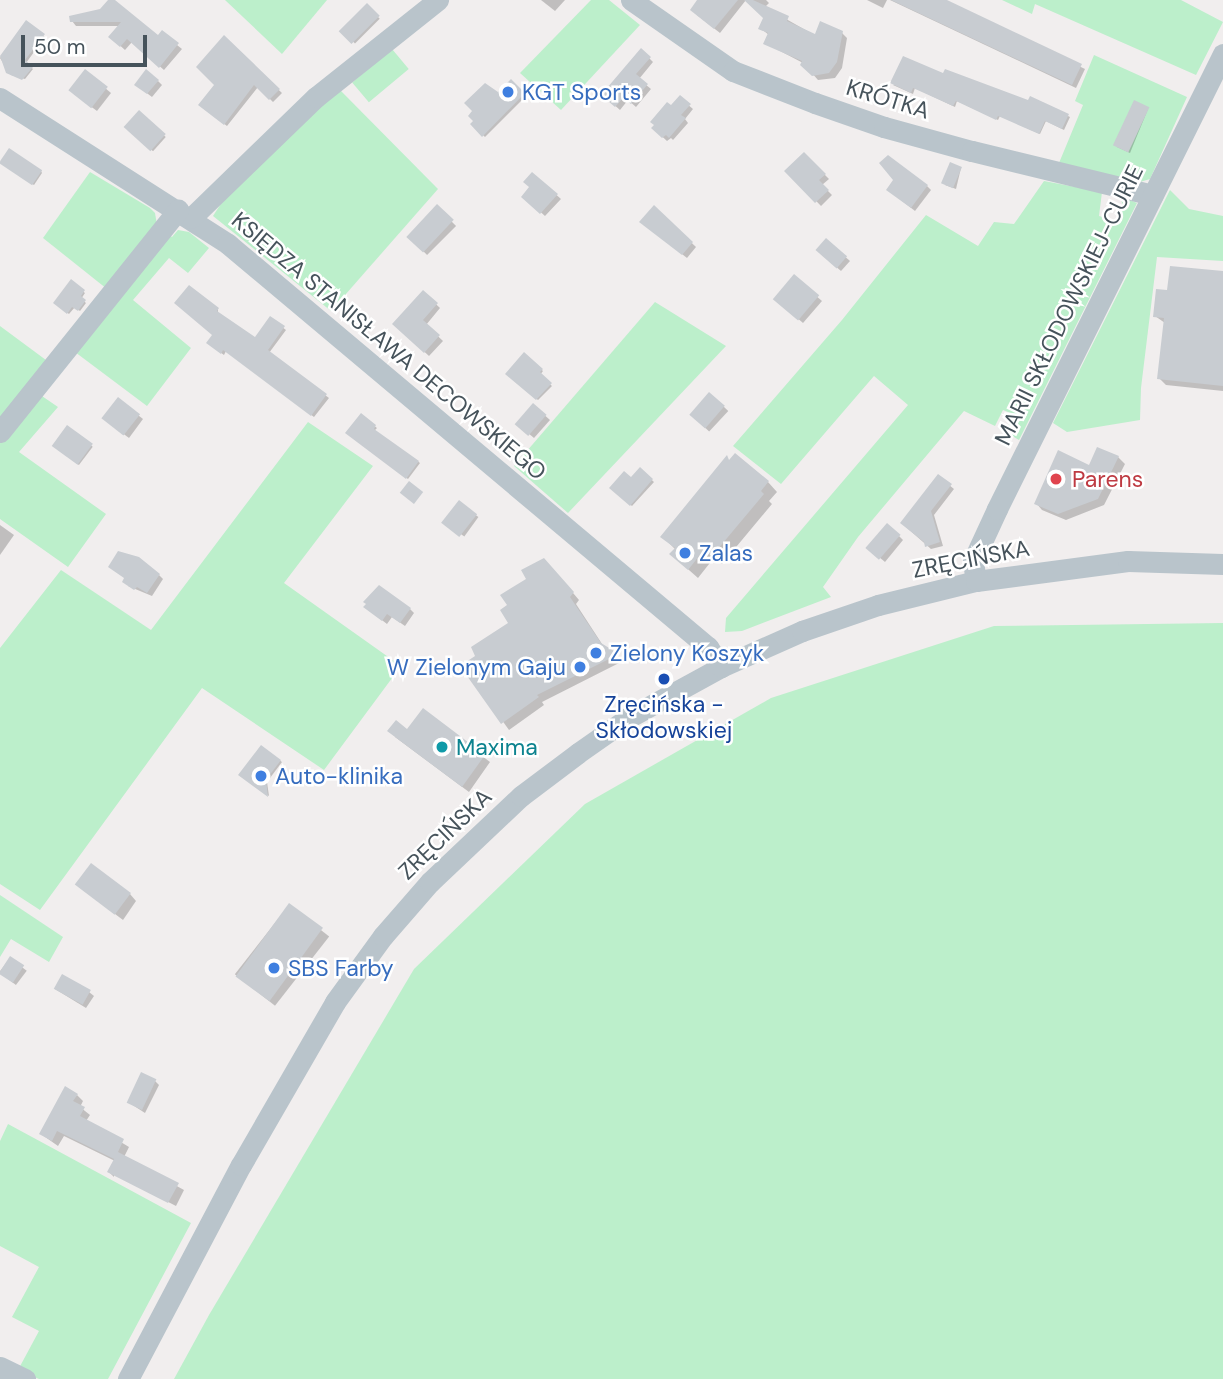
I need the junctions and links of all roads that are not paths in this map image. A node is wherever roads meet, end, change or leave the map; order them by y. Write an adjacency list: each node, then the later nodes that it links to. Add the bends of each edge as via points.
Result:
1 (438, 0): 6 (street, via 316,97)
2 (631, 0): 5 (street, KRÓTKA, via 733,71 815,103 972,151)
3 (1223, 54): 5 (street, MARII SKŁODOWSKIEJ-CURIE)
4 (0, 98): 6 (street, KSIĘDZA STANISŁAWA DECOWSKIEGO)
5 (1153, 195): 9 (street, MARII SKŁODOWSKIEJ-CURIE, via 973,561)
6 (185, 214): 7 (street); 10 (street, KSIĘDZA STANISŁAWA DECOWSKIEGO, via 286,292 708,647)
7 (0, 432)
8 (1223, 564): 9 (street, ZRĘCIŃSKA, via 1128,561)
9 (976, 581): 10 (street, ZRĘCIŃSKA, via 857,611)
10 (720, 667): 13 (street, ZRĘCIŃSKA, via 628,719 521,796 430,882 383,936 295,1067)
11 (0, 1367): 12 (street)
12 (25, 1379)
13 (128, 1379)

